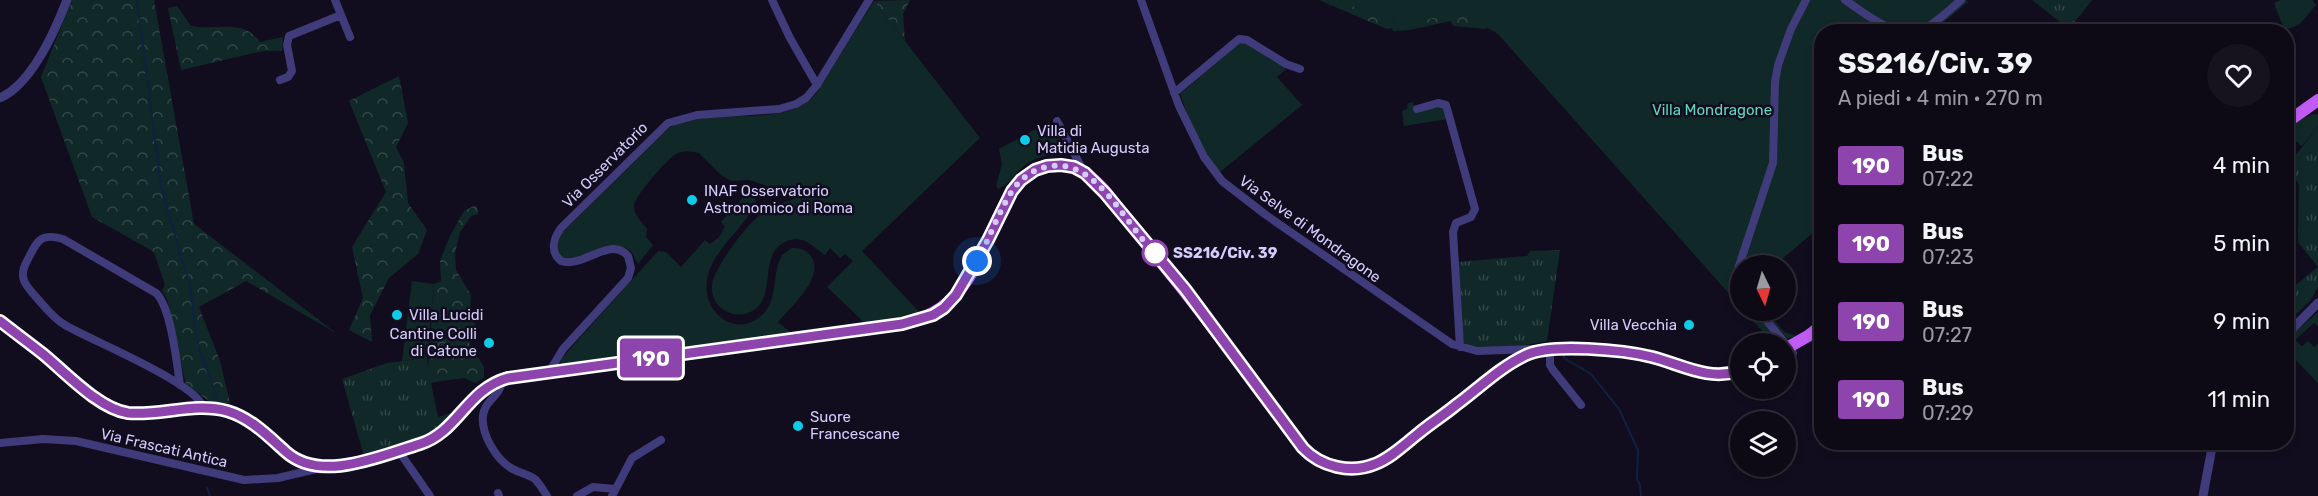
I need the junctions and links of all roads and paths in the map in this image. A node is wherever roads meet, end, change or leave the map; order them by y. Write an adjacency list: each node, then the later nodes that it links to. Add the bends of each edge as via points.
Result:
1 (67, 0): 17 (street, via 51,36 24,79 14,91)
2 (334, 0): 9 (street)
3 (772, 0): 15 (street)
4 (869, 0): 15 (street, Via Osservatorio)
5 (1142, 0): 16 (street, Via Selve di Mondragone)
6 (1806, 0): 25 (street, via 1778,67 1773,159)
7 (1845, 0): 10 (street)
8 (1961, 0): 11 (street)
9 (341, 15): 12 (street); 14 (street, via 289,36 292,71)
10 (1882, 24)
11 (1932, 24)
12 (350, 37)
13 (1300, 69): 16 (street, via 1239,39)
14 (280, 80)
15 (817, 85): 35 (street, Via Osservatorio, via 801,102 784,108 692,116 668,123 561,228 554,249 561,261 574,263 617,249 627,254 631,268 628,278 563,349)
16 (1174, 93): 33 (street, Via Selve di Mondragone, via 1204,157 1230,188)
17 (0, 98)
18 (2318, 103): 21 (main road)
19 (1417, 109): 33 (street, via 1446,105 1475,209 1473,216 1457,222 1453,230)
20 (2318, 112): 21 (main road)
21 (2298, 114): 22 (main road)
22 (2294, 117)
23 (1057, 121): 24 (street)
24 (1085, 173): 34 (main road, via 1185,289 1300,445 1323,462 1355,468 1382,461 1520,358); 35 (main road, via 1058,165 1035,170 1021,180 962,287 944,308 925,318)
25 (1742, 255)
26 (2318, 303): 29 (street)
27 (0, 321): 40 (main road, via 117,410 136,413)
28 (1767, 321): 31 (street)
29 (2294, 327)
30 (1814, 332): 32 (main road)
31 (1776, 333)
32 (1796, 345)
33 (1460, 347): 34 (street, Via Selve di Mondragone, via 1486,351)
34 (1551, 348): 36 (main road, via 1647,356 1691,371); 39 (street, via 1552,369)
35 (549, 372): 37 (main road)
36 (1730, 374)
37 (502, 379): 43 (main road, via 479,392 437,436); 48 (street, via 499,392 483,412 486,435 505,464 535,479)
38 (180, 385): 38 (street, via 56,319 25,285 22,276 36,242 49,236 63,239 163,299); 40 (street, via 197,396)
39 (1581, 405)
40 (204, 409): 45 (main road, via 221,409 241,416 296,460)
41 (660, 440): 46 (street, via 632,458)
42 (0, 443): 45 (street, Via Frascati Antica, via 76,441 244,480 278,478)
43 (398, 450): 45 (main road, via 356,463); 47 (street)
44 (2211, 450): 50 (street)
45 (320, 468)
46 (613, 493): 49 (street, via 593,487)
47 (430, 496)
48 (547, 496)
49 (577, 496)
50 (2203, 496)

